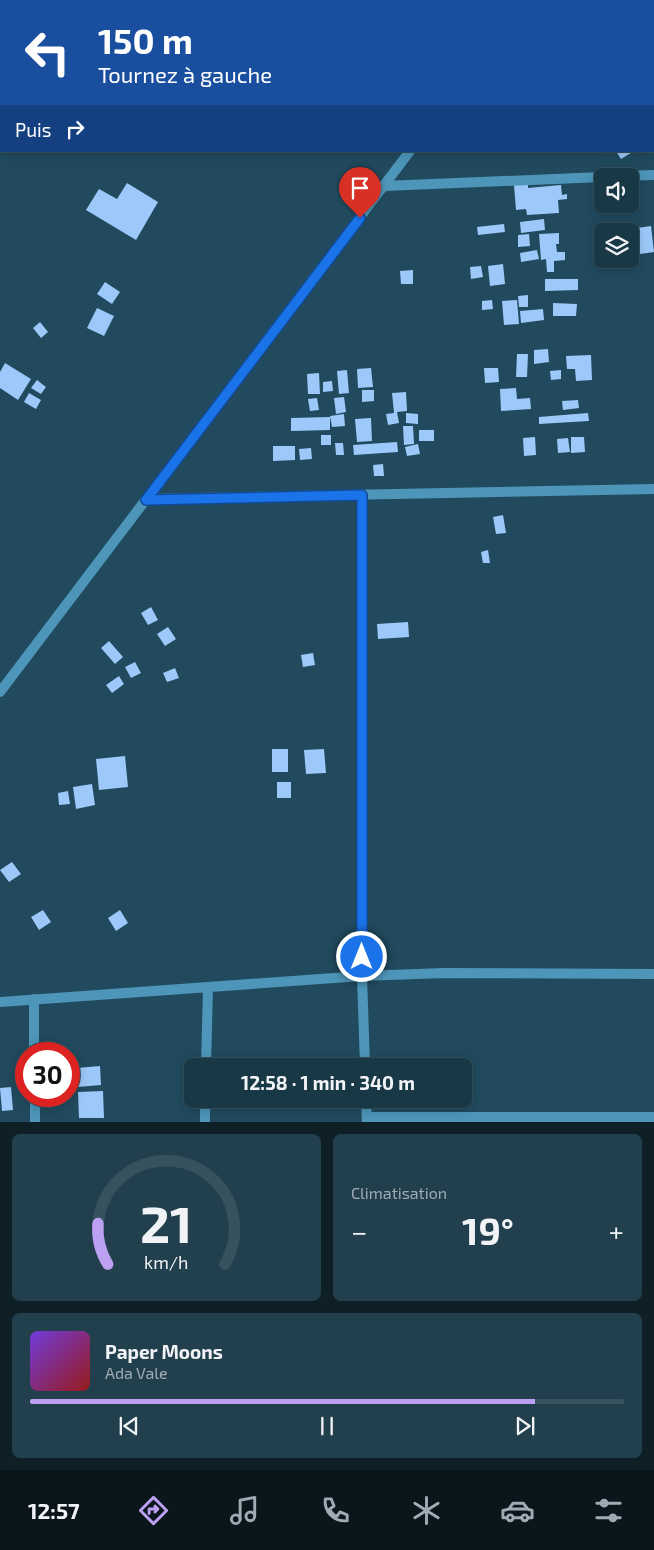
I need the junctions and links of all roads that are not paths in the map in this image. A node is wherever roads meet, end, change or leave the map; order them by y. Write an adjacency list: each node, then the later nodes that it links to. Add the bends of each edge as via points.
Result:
1 (409, 152): 5 (street)
2 (654, 175): 3 (street)
3 (639, 176)
4 (594, 177): 5 (street)
5 (384, 186): 8 (street)
6 (654, 489): 7 (street)
7 (362, 495): 8 (street); 11 (street)
8 (146, 500): 9 (street)
9 (0, 692)
10 (654, 974): 11 (street)
11 (362, 976): 12 (street); 17 (street)
12 (208, 987): 13 (street); 16 (street)
13 (34, 999): 14 (street); 15 (street)
14 (0, 1002)
15 (34, 1042)
16 (206, 1058)
17 (365, 1058)
18 (35, 1107): 22 (street)
19 (205, 1108): 23 (street)
20 (654, 1117): 21 (street)
21 (367, 1120)
22 (35, 1122)
23 (205, 1122)

